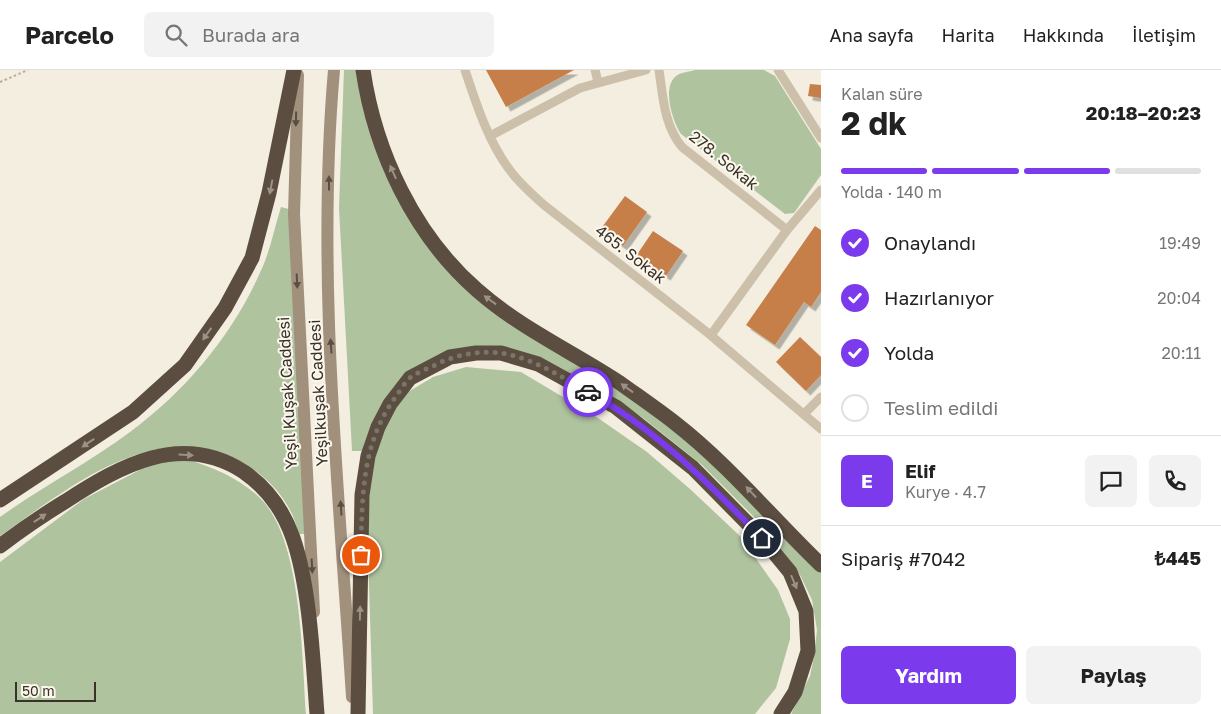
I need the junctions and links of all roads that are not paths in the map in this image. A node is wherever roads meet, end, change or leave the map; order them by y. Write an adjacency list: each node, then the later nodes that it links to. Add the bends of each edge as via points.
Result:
1 (294, 70): 19 (highway, one-way to 19, via 252,258 224,308 185,365 133,412)
2 (298, 70): 22 (main road, Yeşil Kuşak Caddesi, one-way to 22, via 294,214)
3 (334, 70): 23 (main road, Yeşilkuşak Caddesi, one-way to 3, via 330,329 328,155)
4 (363, 70): 21 (highway, one-way to 4, via 736,476 676,424 620,383 531,330 477,291 438,250 394,176 370,108)
5 (465, 70): 11 (street, 465. Sokak)
6 (595, 70): 10 (street)
7 (646, 70): 10 (street)
8 (659, 70): 14 (street, 278. Sokak, via 667,120 682,147)
9 (778, 70): 12 (street)
10 (598, 82): 11 (street, via 558,98)
11 (490, 136): 15 (street, 465. Sokak, via 509,170 544,205)
12 (821, 138)
13 (821, 190): 14 (street)
14 (787, 230): 15 (street)
15 (710, 335): 17 (street, 465. Sokak)
16 (821, 397): 17 (street)
17 (804, 414): 18 (street, 465. Sokak)
18 (821, 429)
19 (0, 500)
20 (0, 546): 22 (highway, one-way to 22, via 82,491 132,464 174,454 202,456 229,463 266,490 292,537 304,587)
21 (821, 565)
22 (319, 714)
23 (353, 714)
24 (358, 714): 25 (highway, one-way to 25, via 362,495 368,456 390,404 410,378 450,358 476,353 501,353 538,364 616,407 693,468 762,538 790,572 806,611 808,651 795,692)
25 (781, 714)

